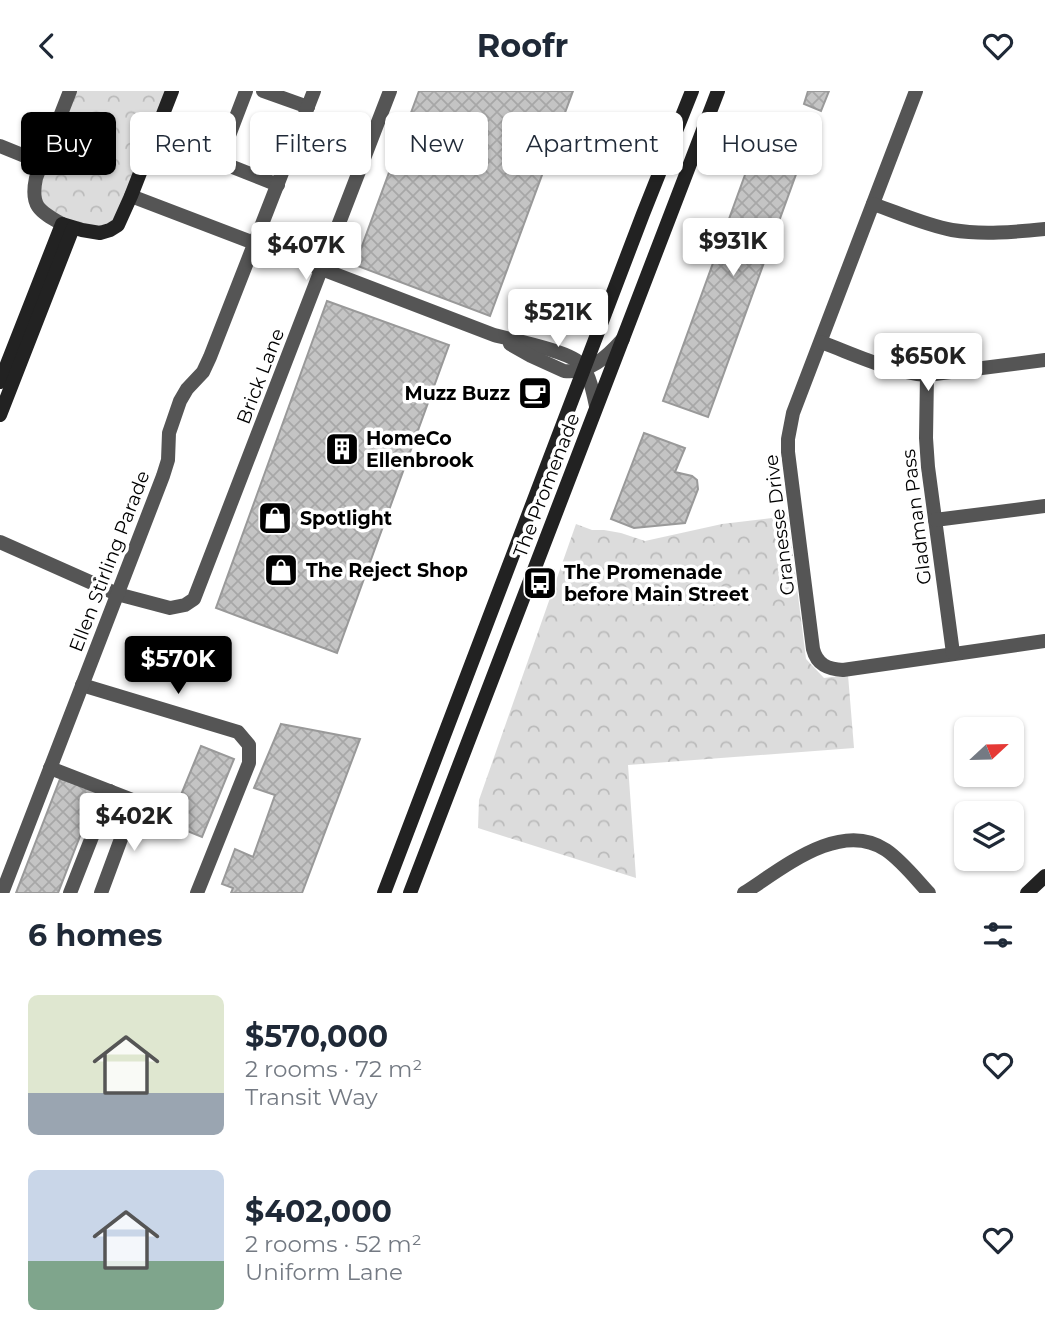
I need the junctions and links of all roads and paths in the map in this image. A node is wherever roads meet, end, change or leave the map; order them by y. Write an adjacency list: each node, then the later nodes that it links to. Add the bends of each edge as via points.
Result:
1 (70, 91): 11 (street)
2 (172, 91): 16 (main road)
3 (246, 91): 15 (street, via 221,162)
4 (263, 91): 10 (street)
5 (314, 91): 10 (street, Ellen Stirling Parade)
6 (390, 91): 21 (street, Brick Lane)
7 (692, 91): 25 (main road, The Promenade)
8 (718, 91): 22 (main road, The Promenade)
9 (916, 91): 17 (street, Granesse Drive)
10 (308, 107): 15 (street, Ellen Stirling Parade)
11 (62, 112)
12 (0, 146): 13 (street)
13 (21, 154)
14 (37, 175): 18 (street, via 36,205)
15 (278, 185): 20 (street, Ellen Stirling Parade)
16 (131, 196): 18 (main road, via 118,225 110,230 100,233); 20 (street)
17 (873, 204): 19 (street, via 963,231); 23 (street, Granesse Drive)
18 (68, 226): 27 (main road); 29 (main road)
19 (1045, 229)
20 (255, 244): 21 (street); 33 (street, Ellen Stirling Parade, via 203,372 180,401 169,433 163,476)
21 (322, 269): 25 (street, via 494,335 564,371); 33 (street, Brick Lane, via 194,599 170,608)
22 (623, 338): 25 (street, via 598,363); 28 (main road, The Promenade)
23 (821, 342): 26 (street, via 887,368); 35 (street, Granesse Drive, via 788,439 814,655 827,667 843,670)
24 (1045, 360): 26 (street)
25 (584, 369): 28 (street); 44 (main road, The Promenade)
26 (928, 375): 31 (street, Gladman Pass, via 926,452)
27 (0, 382)
28 (596, 406): 45 (main road, The Promenade)
29 (0, 415)
30 (1045, 506): 31 (street)
31 (935, 520): 35 (street, Gladman Pass)
32 (0, 542): 33 (street, Brick Lane)
33 (117, 594): 36 (street, Ellen Stirling Parade)
34 (1045, 641): 35 (street, Granesse Drive)
35 (953, 653)
36 (82, 685): 37 (street, Ellen Stirling Parade); 43 (street, via 237,733 249,745 249,762)
37 (50, 768): 38 (street); 40 (street, Ellen Stirling Parade)
38 (110, 791): 41 (street); 42 (street, via 135,801)
39 (1045, 876): 48 (main road)
40 (2, 893)
41 (70, 893)
42 (101, 893)
43 (197, 893)
44 (384, 893)
45 (410, 893)
46 (744, 893): 47 (street, via 803,855 838,842 864,841 890,852)
47 (929, 893)
48 (1027, 893)

